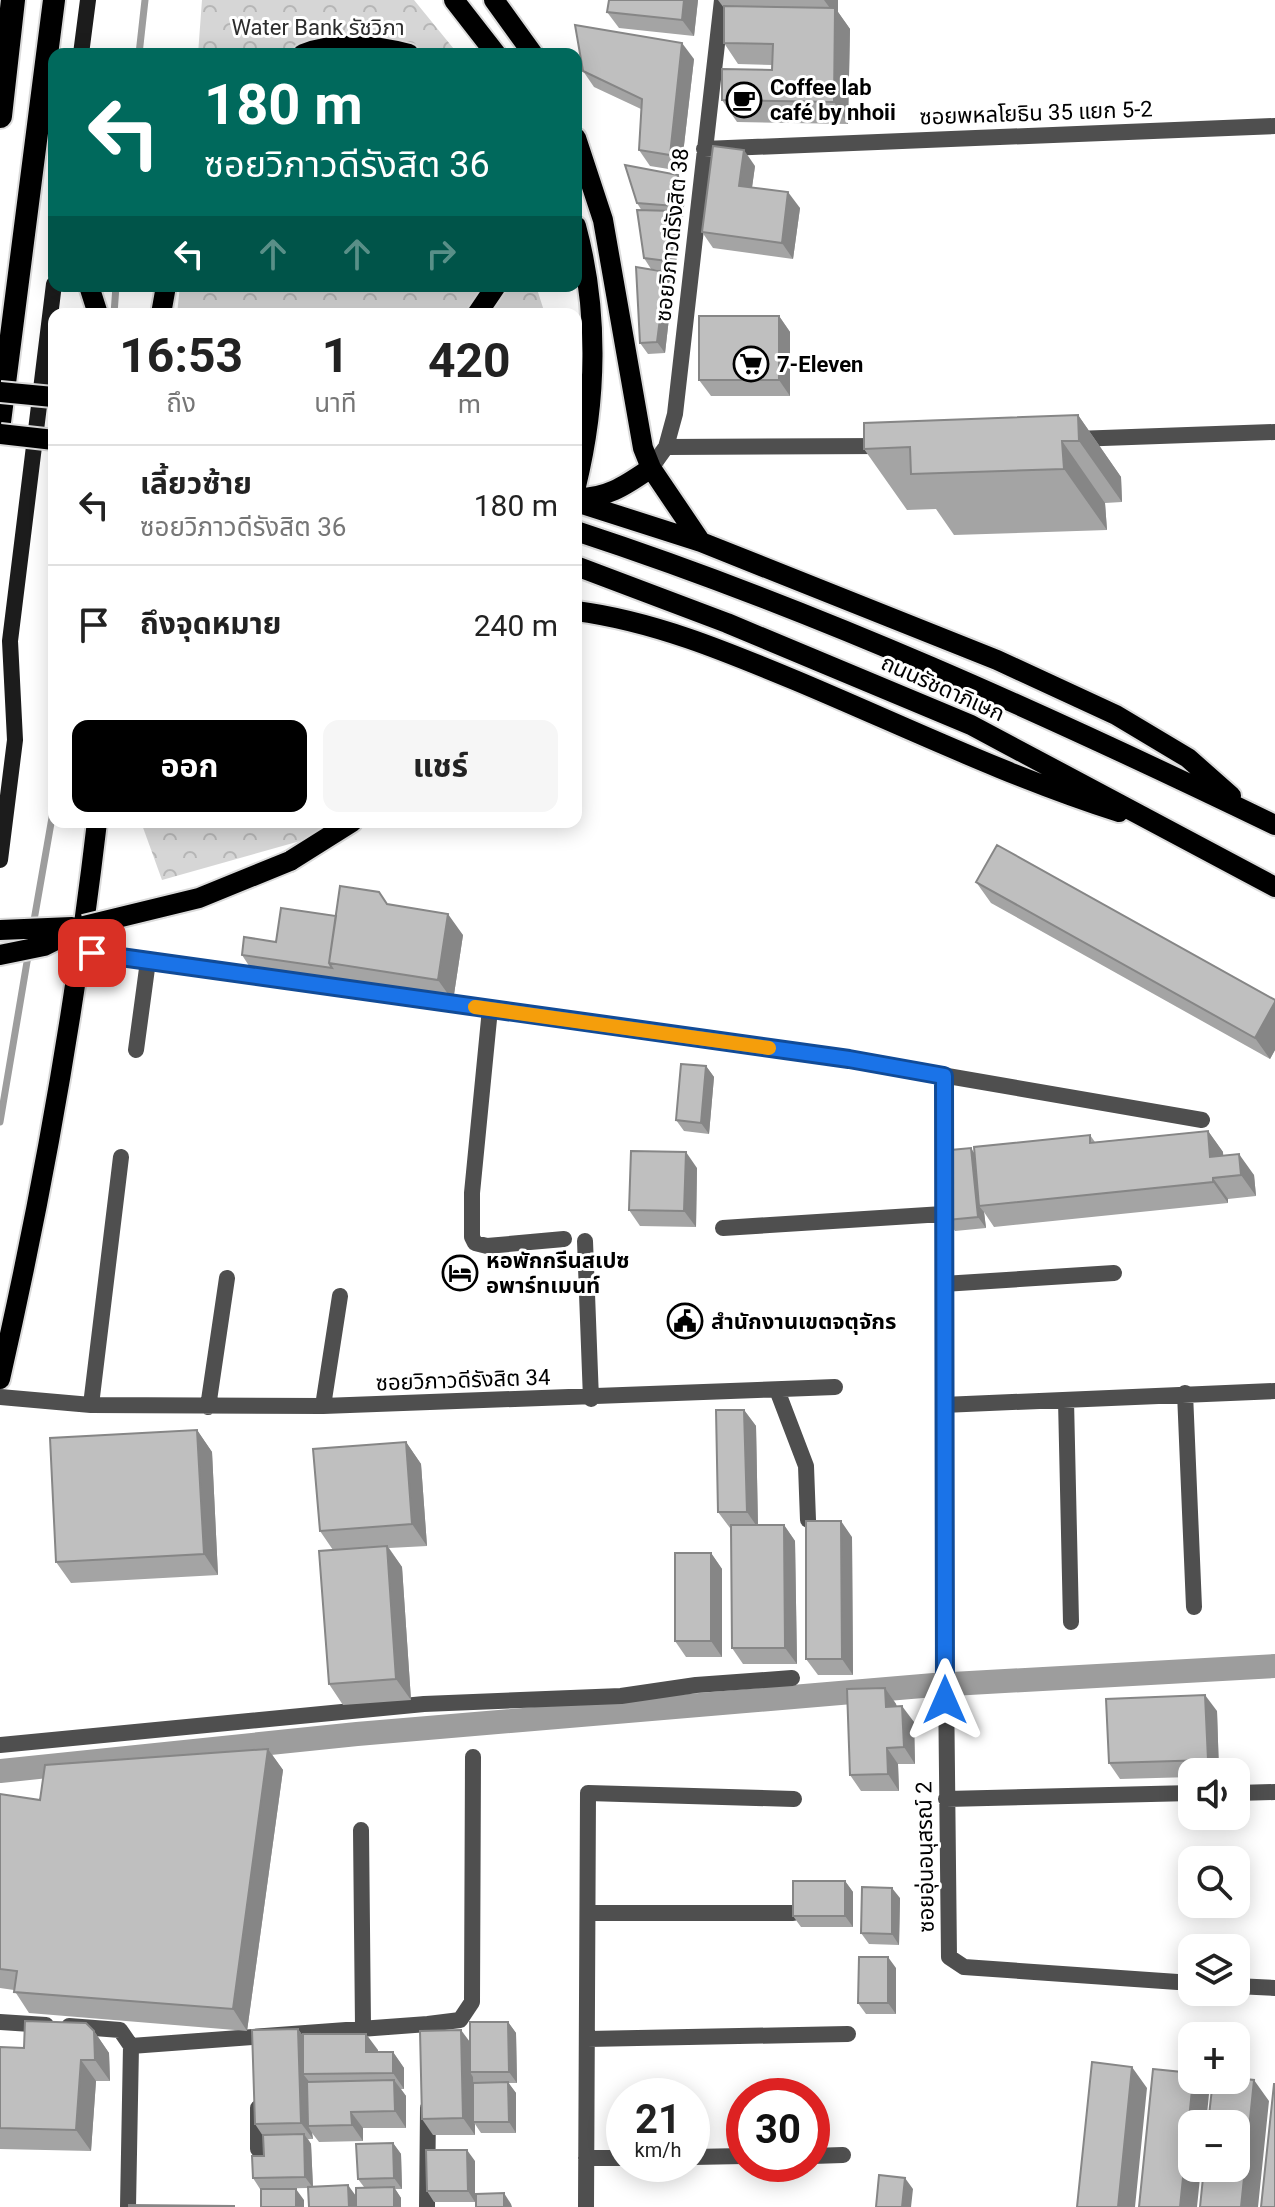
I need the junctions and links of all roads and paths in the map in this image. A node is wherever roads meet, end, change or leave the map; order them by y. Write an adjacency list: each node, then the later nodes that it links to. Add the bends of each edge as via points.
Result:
1 (13, 0): 12 (highway)
2 (54, 0): 20 (highway)
3 (88, 0): 7 (main road)
4 (454, 0): 10 (main road)
5 (494, 0): 11 (main road)
6 (722, 0): 14 (street, ซอยวิภาวดีรังสิต 38)
7 (82, 48)
8 (326, 48): 9 (main road)
9 (383, 48)
10 (491, 48)
11 (529, 48)
12 (0, 116)
13 (1275, 126): 14 (street, ซอยพหลโยธิน 35 แยก 5-2)
14 (704, 149): 26 (street, ซอยวิภาวดีรังสิต 38, via 675,414)
15 (582, 156): 28 (main road, via 603,220 637,427)
16 (582, 257): 27 (main road, via 592,357)
17 (48, 333): 35 (main road)
18 (0, 392): 19 (main road, bridge)
19 (48, 396)
20 (0, 422)
21 (1275, 432): 24 (street)
22 (0, 434): 23 (main road, bridge)
23 (48, 439)
24 (1057, 440)
25 (901, 445): 26 (street)
26 (666, 447): 28 (street, ซอยวิภาวดีรังสิต 38)
27 (582, 455)
28 (651, 468): 29 (main road, via 617,491); 32 (main road)
29 (582, 499)
30 (582, 502): 32 (main road)
31 (582, 533): 37 (main road, ถนนรัชดาภิเษก, via 815,618 993,693)
32 (701, 542): 37 (main road, via 864,604 1116,715 1188,758)
33 (582, 568): 42 (main road, ถนนรัชดาภิเษก, via 971,725)
34 (582, 612): 42 (main road, via 685,637 1047,789)
35 (10, 641): 36 (main road); 43 (main road, via 15,740)
36 (0, 671)
37 (1249, 812): 38 (main road, ถนนรัชดาภิเษก)
38 (1275, 825)
39 (96, 828): 45 (main road)
40 (108, 828): 45 (main road)
41 (342, 828): 45 (main road, bridge, via 242,883 199,898)
42 (1172, 830): 44 (main road, ถนนรัชดาภิเษก)
43 (0, 860)
44 (1275, 887)
45 (85, 918): 46 (main road); 47 (main road); 48 (main road, via 44,946)
46 (0, 930)
47 (80, 951): 49 (street); 63 (main road, via 45,1170)
48 (0, 955)
49 (148, 961): 50 (street); 51 (street)
50 (490, 1009): 52 (street); 57 (street, via 472,1237 487,1246)
51 (136, 1050)
52 (944, 1076): 53 (street); 55 (street, ซอยอุ่นอนุสรณ์ 2)
53 (1202, 1120)
54 (121, 1157): 71 (street)
55 (943, 1214): 56 (street); 61 (street, ซอยอุ่นอนุสรณ์ 2)
56 (723, 1228)
57 (564, 1239)
58 (585, 1241): 69 (street)
59 (1114, 1273): 61 (street)
60 (227, 1278): 74 (street)
61 (943, 1284): 72 (street, ซอยอุ่นอนุสรณ์ 2)
62 (340, 1296): 73 (street)
63 (0, 1379)
64 (835, 1387): 65 (street, ซอยวิภาวดีรังสิต 34)
65 (777, 1390): 69 (street, ซอยวิภาวดีรังสิต 34); 75 (street, via 806,1466)
66 (1275, 1391): 67 (street)
67 (1185, 1393): 70 (street); 76 (street)
68 (0, 1397): 71 (street, ซอยวิภาวดีรังสิต 34)
69 (591, 1399): 73 (street, ซอยวิภาวดีรังสิต 34)
70 (1066, 1400): 72 (street); 77 (street)
71 (91, 1405): 74 (street, ซอยวิภาวดีรังสิต 34)
72 (943, 1405): 85 (street, ซอยอุ่นอนุสรณ์ 2)
73 (323, 1406): 74 (street, ซอยวิภาวดีรังสิต 34)
74 (208, 1407)
75 (808, 1520)
76 (1194, 1607)
77 (1071, 1622)
78 (792, 1678): 79 (street, via 621,1696 393,1707)
79 (0, 1745)
80 (473, 1757): 93 (street, via 472,2002 460,2020)
81 (1275, 1792): 83 (street)
82 (1178, 1793): 85 (street)
83 (1250, 1793)
84 (794, 1799): 87 (street, via 588,1793)
85 (946, 1799): 89 (street, ซอยอุ่นอนุสรณ์ 2, via 948,1951 953,1963)
86 (361, 1830): 94 (street)
87 (588, 1913): 88 (street); 96 (street)
88 (793, 1913)
89 (1178, 1982)
90 (1250, 1987): 91 (street)
91 (1275, 1988)
92 (0, 2022): 97 (street, via 108,2027 127,2035)
93 (428, 2024): 94 (street); 105 (street)
94 (363, 2027): 97 (street, via 258,2041)
95 (848, 2034): 96 (street)
96 (587, 2039): 102 (street)
97 (131, 2046): 104 (street)
98 (258, 2092): 99 (street)
99 (258, 2149)
100 (830, 2155): 101 (street)
101 (843, 2155)
102 (586, 2158): 103 (street); 106 (street)
103 (606, 2158)
104 (128, 2207)
105 (427, 2207)
106 (586, 2207)

